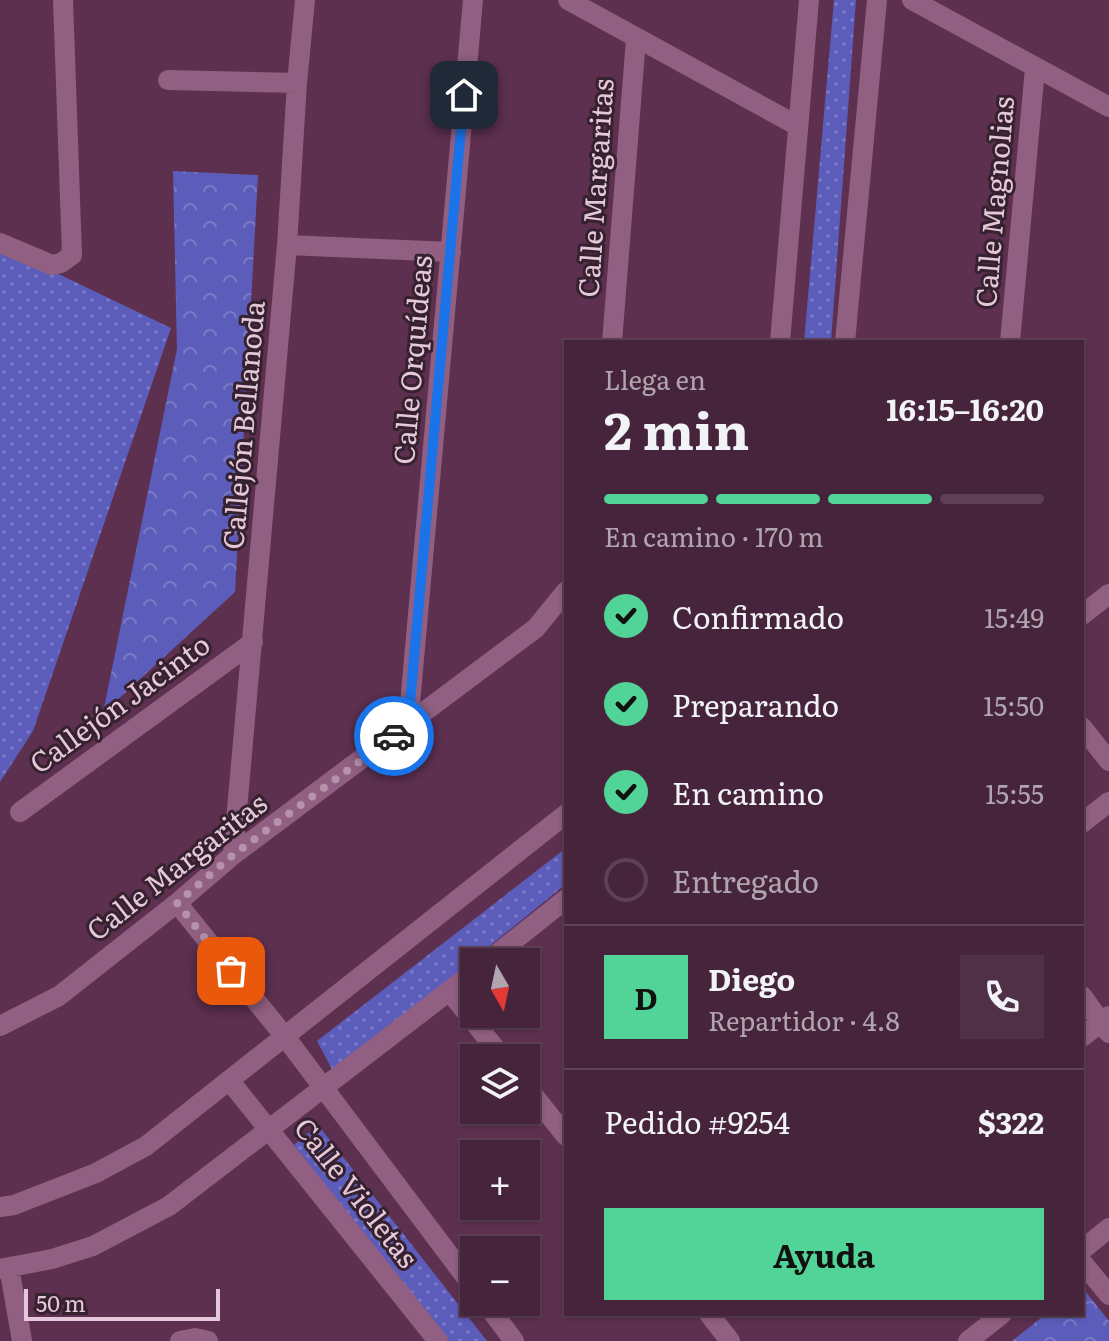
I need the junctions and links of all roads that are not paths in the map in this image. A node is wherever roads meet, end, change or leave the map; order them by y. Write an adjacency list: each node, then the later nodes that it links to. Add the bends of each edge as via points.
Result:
1 (63, 0): 14 (street, via 72,255 52,265)
2 (305, 0): 11 (street, Callejón Bellanoda)
3 (473, 0): 16 (street, Calle Orquídeas)
4 (568, 0): 8 (street)
5 (809, 0): 13 (street)
6 (877, 0): 19 (street)
7 (912, 0): 9 (street)
8 (636, 39): 13 (street); 17 (street, Calle Margaritas)
9 (1035, 68): 12 (street); 20 (street, Calle Magnolias)
10 (168, 80): 11 (street)
11 (297, 83): 15 (street, Callejón Bellanoda)
12 (1109, 107)
13 (798, 126): 18 (street)
14 (0, 243)
15 (287, 245): 16 (street); 24 (street, Callejón Bellanoda)
16 (451, 252): 25 (street, Calle Orquídeas)
17 (612, 340)
18 (780, 340)
19 (845, 340)
20 (1010, 340)
21 (564, 593): 25 (street, Calle Margaritas, via 536,628)
22 (1109, 594): 23 (street)
23 (1084, 613)
24 (253, 642): 29 (street, Callejón Jacinto); 32 (street, Callejón Bellanoda)
25 (408, 726): 32 (street, Calle Margaritas)
26 (1084, 730): 27 (street)
27 (1109, 761)
28 (1109, 802): 31 (street)
29 (20, 812)
30 (564, 816): 42 (street)
31 (1084, 821)
32 (233, 855): 34 (street, Calle Margaritas)
33 (564, 901): 35 (street)
34 (177, 903): 40 (street, Calle Margaritas, via 59,996); 42 (street, Calle Violetas)
35 (505, 948)
36 (460, 984): 37 (street)
37 (450, 992): 43 (street); 45 (street)
38 (1084, 998): 39 (street)
39 (1106, 1024): 41 (street)
40 (0, 1026)
41 (1084, 1036)
42 (286, 1038): 44 (street); 45 (street, Calle Violetas)
43 (492, 1044)
44 (229, 1080): 47 (street, Calle Violetas); 49 (street, via 146,1146 96,1173)
45 (324, 1089): 47 (street); 54 (street, Calle Violetas)
46 (540, 1104): 48 (street)
47 (270, 1129): 53 (street, via 169,1206 131,1228 66,1255); 62 (street, Calle Violetas)
48 (564, 1134)
49 (0, 1207)
50 (1109, 1228): 51 (street)
51 (1084, 1248)
52 (1084, 1264): 55 (street)
53 (4, 1268): 60 (street)
54 (460, 1269)
55 (1109, 1295)
56 (495, 1316): 63 (street)
57 (999, 1316): 65 (street)
58 (719, 1317): 64 (street)
59 (205, 1340): 61 (street)
60 (22, 1341)
61 (180, 1341)
62 (438, 1341)
63 (514, 1341)
64 (730, 1341)
65 (968, 1341)

